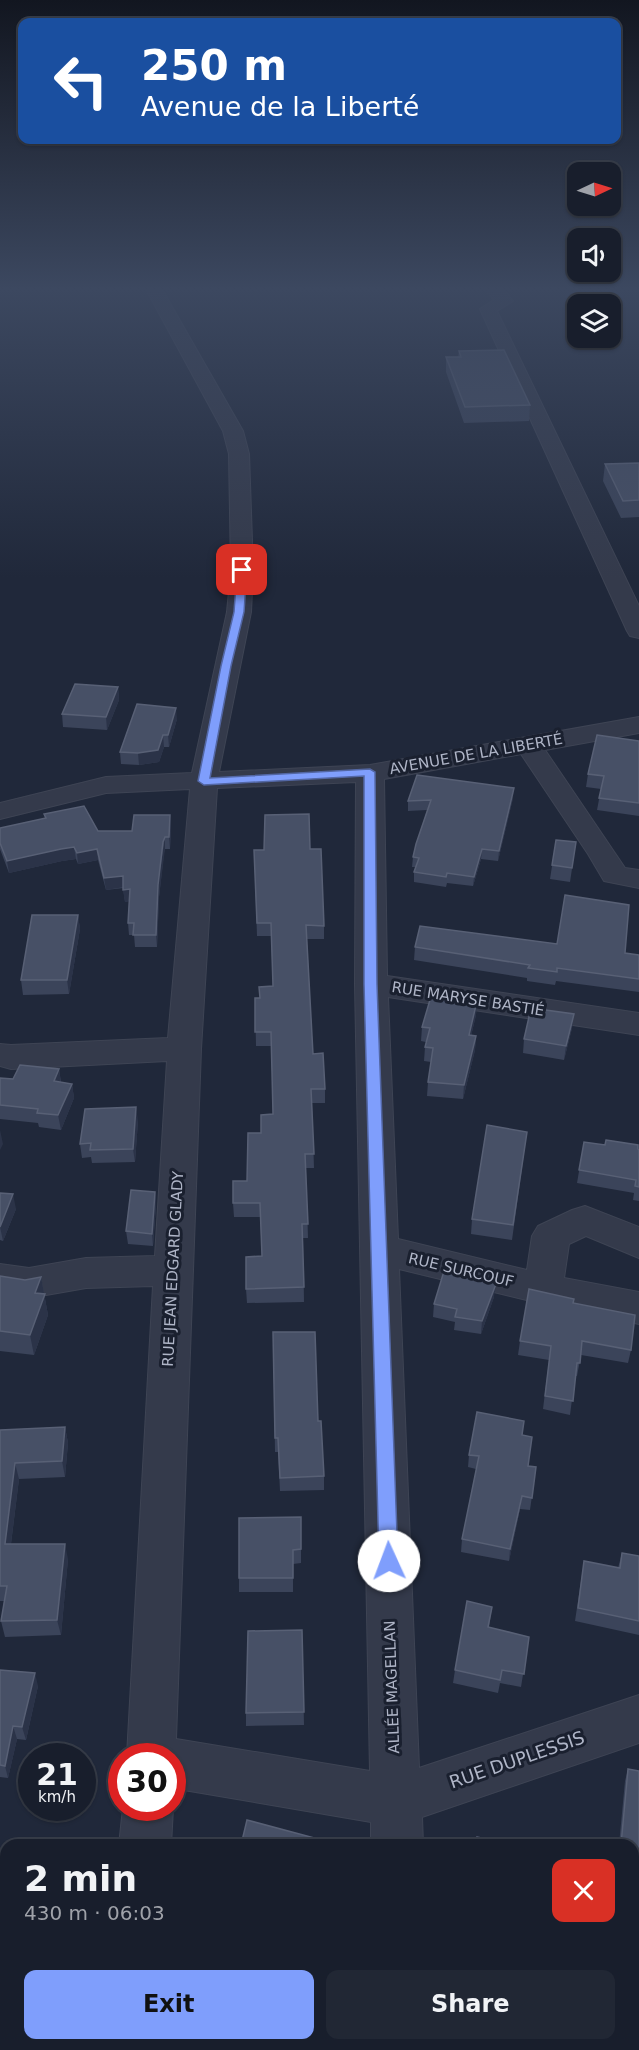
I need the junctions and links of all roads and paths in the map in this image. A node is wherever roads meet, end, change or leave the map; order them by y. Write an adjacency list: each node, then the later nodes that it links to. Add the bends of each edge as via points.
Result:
1 (208, 387): 7 (street, RUE JEAN EDGARD GLADY, via 233,432 238,454 242,570 239,612)
2 (524, 387): 3 (street)
3 (639, 631)
4 (639, 725): 5 (street, AVENUE DE LA LIBERTÉ)
5 (528, 745): 6 (street, AVENUE DE LA LIBERTÉ); 9 (street)
6 (370, 772): 7 (street, AVENUE DE LA LIBERTÉ); 12 (street, ALLÉE MAGELLAN)
7 (204, 781): 8 (street, AVENUE DE LA LIBERTÉ, via 106,785); 14 (street, RUE JEAN EDGARD GLADY)
8 (0, 811)
9 (603, 854): 10 (street); 11 (street, via 614,875)
10 (639, 859)
11 (639, 879)
12 (371, 984): 13 (street, RUE MARYSE BASTIÉ); 17 (street, ALLÉE MAGELLAN)
13 (638, 1026)
14 (184, 1048): 15 (street); 18 (street, RUE JEAN EDGARD GLADY)
15 (0, 1055)
16 (639, 1243): 20 (street, via 585,1220 551,1236)
17 (380, 1250): 20 (street, RUE SURCOUF); 26 (street, ALLÉE MAGELLAN)
18 (172, 1271): 19 (street, via 86,1273 29,1283); 23 (street, RUE JEAN EDGARD GLADY)
19 (0, 1279)
20 (543, 1289): 21 (street, RUE SURCOUF)
21 (639, 1308)
22 (639, 1719): 26 (street, RUE DUPLESSIS)
23 (152, 1743)
24 (186, 1766): 26 (street)
25 (147, 1821): 27 (street)
26 (397, 1823)
27 (145, 1839)

